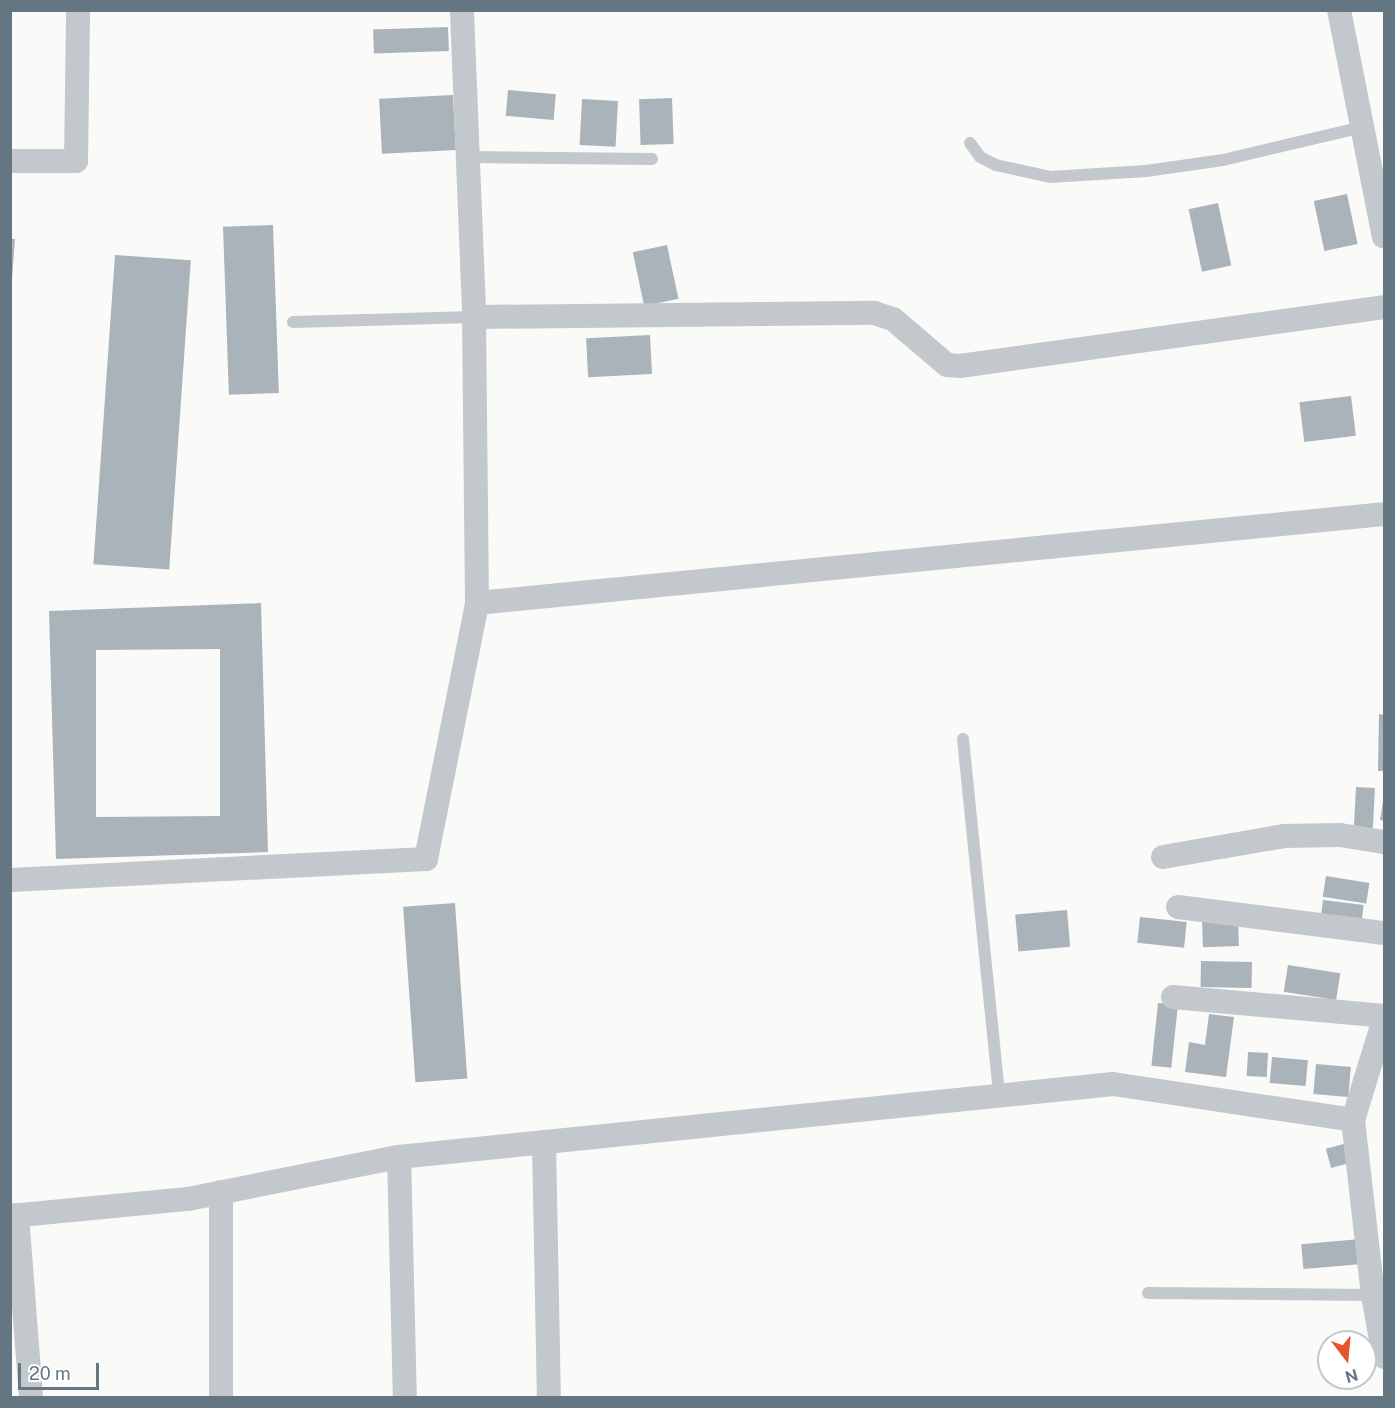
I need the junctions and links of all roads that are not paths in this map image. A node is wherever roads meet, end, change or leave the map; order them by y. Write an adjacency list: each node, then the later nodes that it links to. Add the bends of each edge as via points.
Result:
1 (78, 10): 8 (street, via 76,161)
2 (1339, 10): 4 (street)
3 (462, 12): 6 (street)
4 (1363, 127): 5 (lane, via 1223,160 1146,171 1050,177 996,165 980,157); 9 (street)
5 (970, 143)
6 (467, 157): 7 (lane); 11 (street)
7 (652, 159)
8 (10, 161)
9 (1384, 237)
10 (1384, 307): 11 (street, via 960,366 947,365 893,320 874,313)
11 (474, 317): 12 (lane); 14 (street)
12 (293, 322)
13 (1384, 514): 14 (street)
14 (477, 603): 18 (street, via 426,859)
15 (963, 739): 23 (lane)
16 (1384, 842): 17 (street, via 1340,835 1284,836)
17 (1163, 857)
18 (10, 880)
19 (1178, 907): 20 (street)
20 (1384, 933)
21 (1173, 997): 22 (street)
22 (1384, 1018): 24 (street)
23 (999, 1095): 24 (street, via 1113,1084); 25 (street)
24 (1353, 1120): 30 (street)
25 (544, 1142): 26 (street); 35 (street)
26 (399, 1157): 27 (street); 34 (street)
27 (221, 1192): 28 (street); 33 (street)
28 (14, 1216): 32 (street)
29 (1148, 1293): 30 (lane)
30 (1373, 1295): 31 (street)
31 (1384, 1357)
32 (30, 1398)
33 (220, 1398)
34 (405, 1398)
35 (549, 1398)

